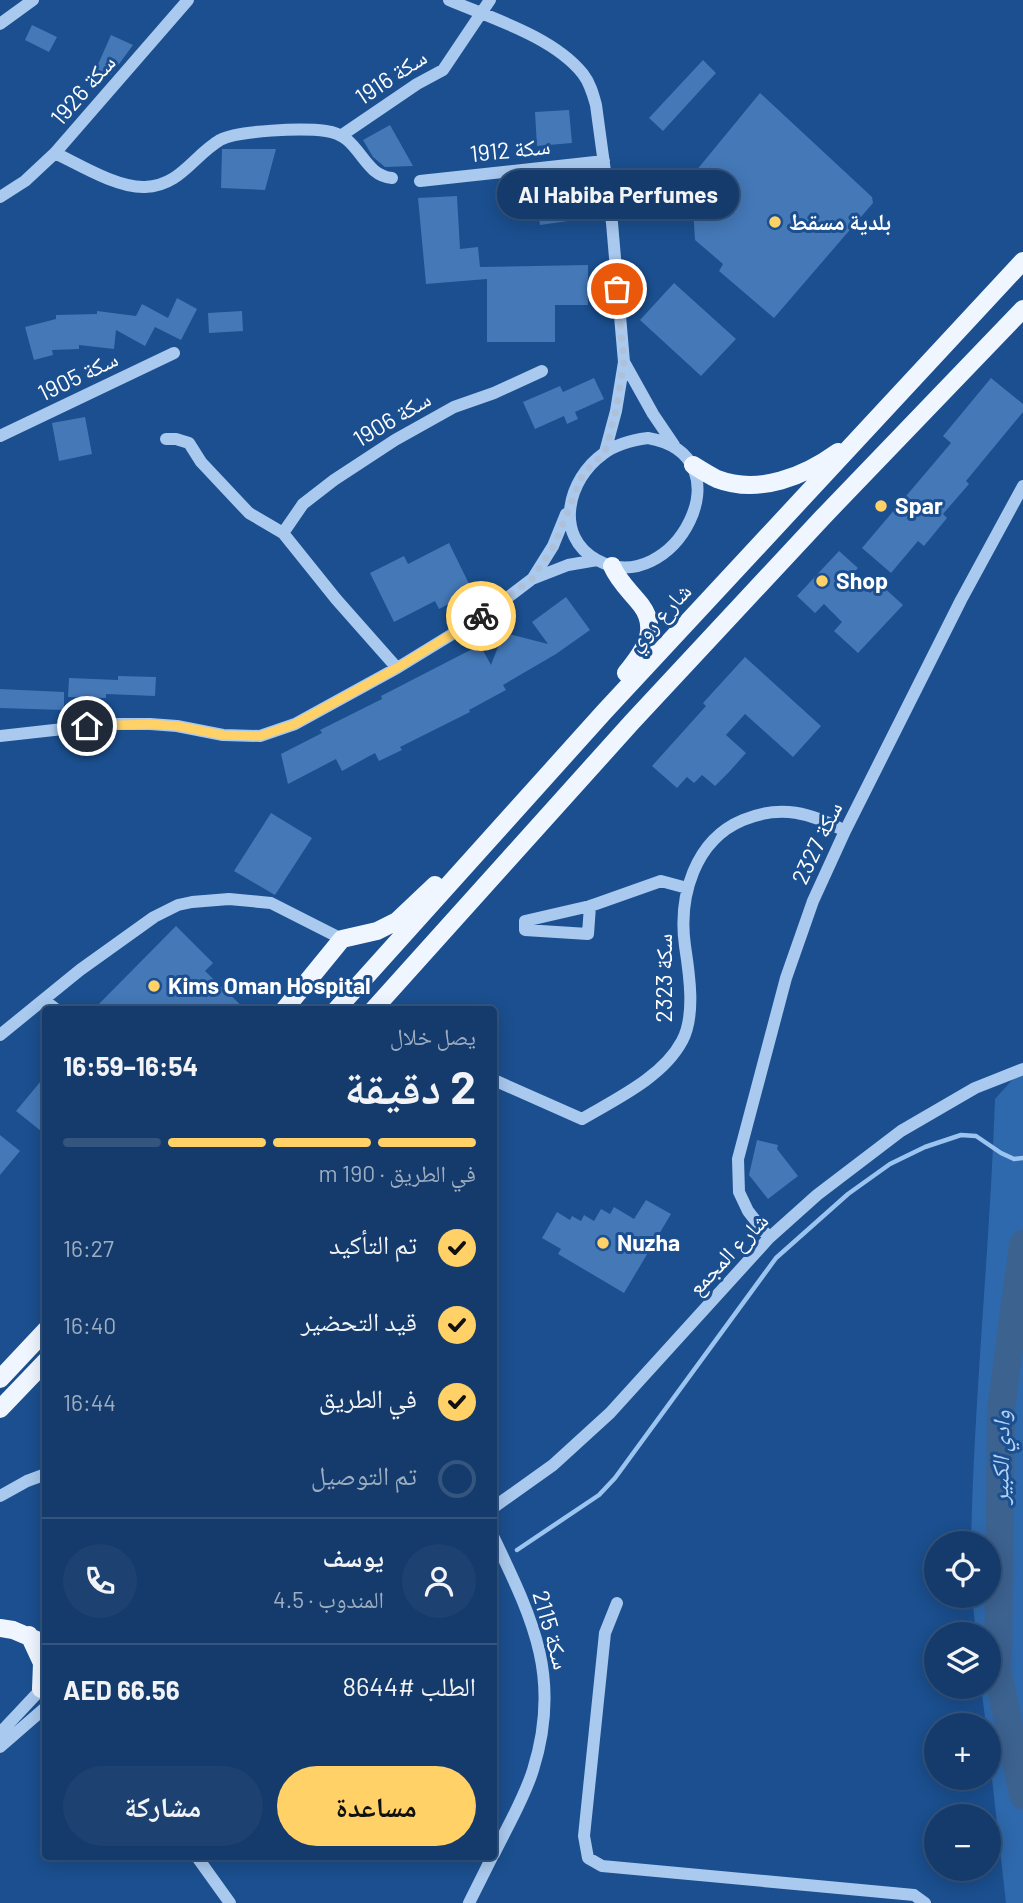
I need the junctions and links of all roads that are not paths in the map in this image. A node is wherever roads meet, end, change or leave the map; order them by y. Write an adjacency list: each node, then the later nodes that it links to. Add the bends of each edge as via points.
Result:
1 (33, 0): 6 (street)
2 (188, 0): 8 (street, سكة 1926)
3 (449, 0): 5 (street)
4 (490, 0): 5 (street, سكة 1916)
5 (480, 13): 7 (street, سكة 1916, via 443,70); 9 (street, via 560,52 583,74 596,105)
6 (0, 24)
7 (342, 135): 8 (street, via 326,131 241,132 212,146 167,183 145,187 123,184); 10 (street, via 374,172)
8 (55, 153): 12 (street, سكة 1926)
9 (604, 161): 11 (street, سكة 1912); 16 (street)
10 (392, 178)
11 (420, 181)
12 (0, 197)
13 (1023, 261): 18 (main road, شارع روي)
14 (1022, 310): 41 (main road, via 677,673)
15 (174, 353): 19 (street, سكة 1905)
16 (624, 362): 21 (street); 22 (street)
17 (542, 371): 26 (street, سكة 1906, via 454,407 395,440 303,504)
18 (874, 423): 23 (main road, via 835,454 779,482 751,485 726,481); 30 (main road, شارع روي)
19 (0, 436)
20 (166, 439): 26 (street, via 189,443 249,513)
21 (675, 446): 22 (street, via 648,438); 23 (street)
22 (605, 452): 25 (street, via 583,474)
23 (693, 465): 27 (street, via 697,501 684,533 672,547 638,566)
24 (1023, 486): 32 (street, سكة 2327)
25 (569, 507): 27 (street, via 568,522 575,541); 28 (street, via 554,546)
26 (283, 533): 29 (street)
27 (605, 563): 28 (street, via 568,565); 30 (main road, via 642,606 650,634 645,650 618,684)
28 (532, 579): 29 (street, via 490,611)
29 (397, 668): 31 (street, via 295,724 260,736 150,724)
30 (604, 712): 33 (main road, شارع روي)
31 (0, 736)
32 (845, 831): 34 (street, سكة 2323, via 814,815 758,814 717,834); 45 (street, سكة 2327, via 813,901 786,978 738,1159 738,1192)
33 (491, 838): 36 (main road, via 397,921); 40 (main road, شارع روي)
34 (687, 888): 35 (street, via 661,881); 44 (street, سكة 2323, via 687,1022 683,1040 669,1058 650,1076 582,1119)
35 (590, 906): 35 (street, via 525,921 525,930 588,934)
36 (342, 939): 37 (street, via 271,903 192,902 153,917); 39 (main road)
37 (44, 1000): 38 (street); 42 (street)
38 (52, 1006)
39 (287, 1006)
40 (340, 1006)
41 (377, 1006)
42 (0, 1035)
43 (1023, 1069): 45 (street, شارع المجمع, via 975,1088 901,1131)
44 (497, 1081)
45 (769, 1238): 52 (street, شارع المجمع, via 610,1413 553,1465)
46 (42, 1334): 48 (main road)
47 (42, 1365): 49 (main road)
48 (0, 1379)
49 (0, 1409)
50 (42, 1475): 51 (street)
51 (0, 1496)
52 (497, 1505)
53 (497, 1544): 63 (street, سكة 2115, via 525,1602 541,1655 544,1714 533,1771)
54 (617, 1603): 68 (street, via 605,1633 584,1836 587,1858 602,1866 914,1895)
55 (0, 1628): 56 (main road)
56 (29, 1635): 57 (main road); 58 (main road)
57 (42, 1643)
58 (42, 1663)
59 (42, 1688): 61 (street)
60 (42, 1711): 62 (street)
61 (0, 1733)
62 (0, 1748)
63 (497, 1847)
64 (199, 1860): 66 (street)
65 (490, 1860): 67 (street, سكة 2115)
66 (230, 1903)
67 (469, 1903)
68 (925, 1903)

